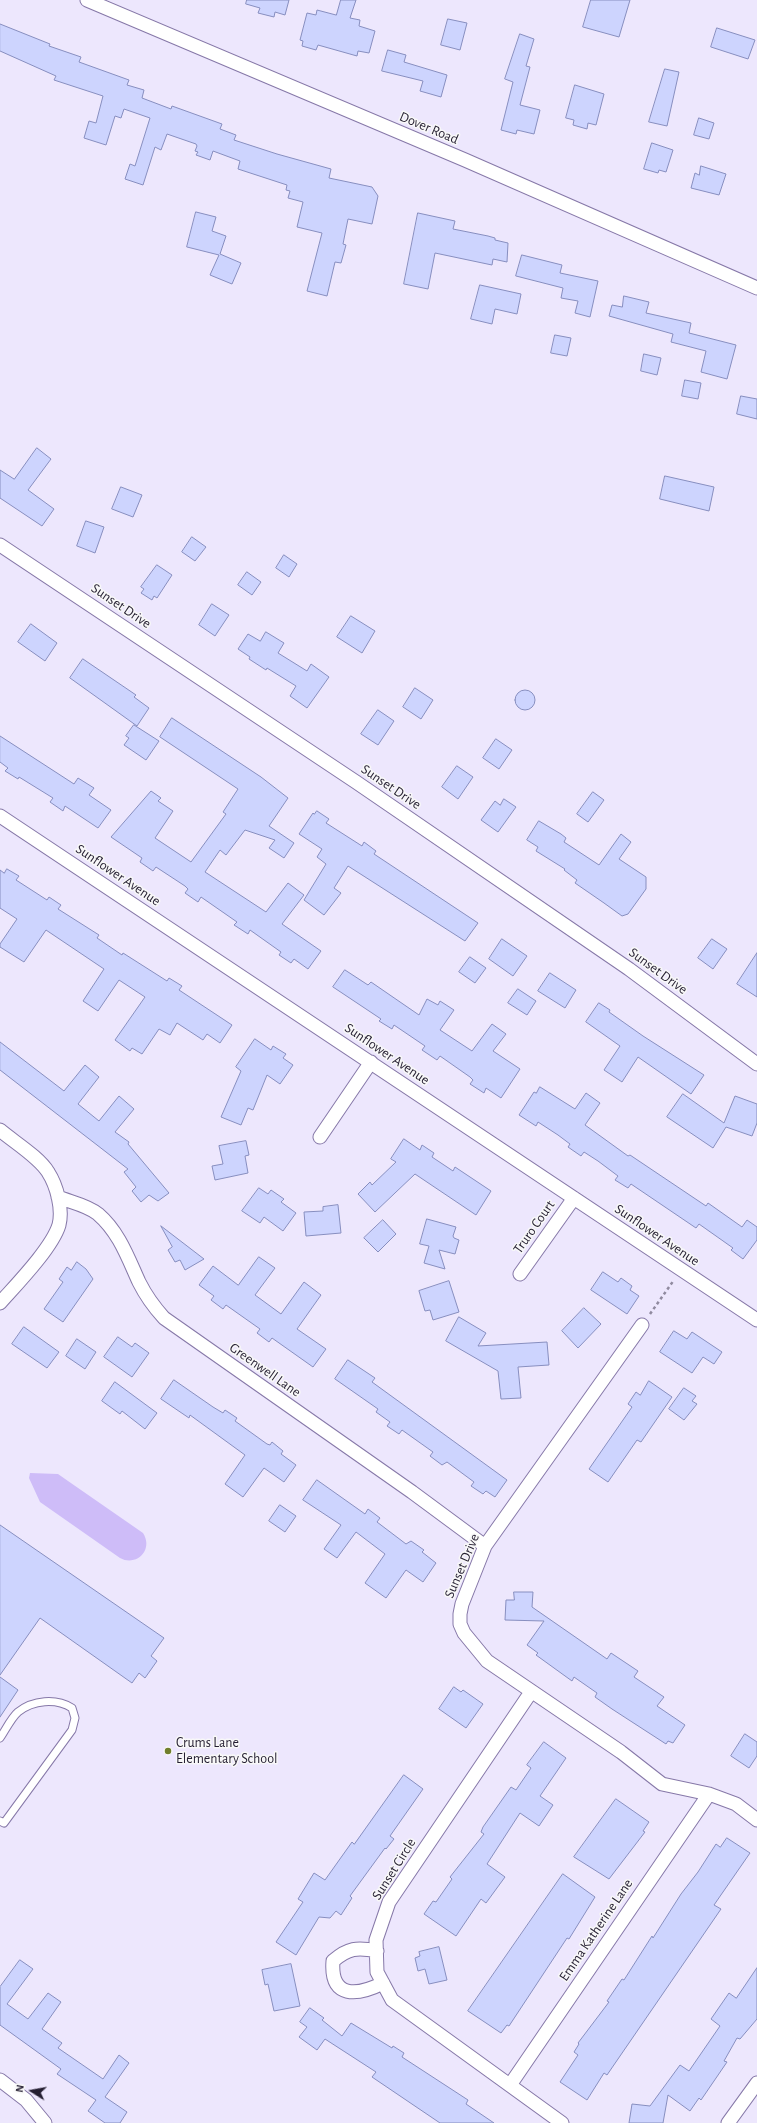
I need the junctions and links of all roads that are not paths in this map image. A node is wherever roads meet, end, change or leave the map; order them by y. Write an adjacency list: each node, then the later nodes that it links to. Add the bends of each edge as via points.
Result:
1 (87, 0): 2 (street, Dover Road, via 465,160)
2 (757, 288)
3 (0, 545): 6 (street, Sunset Drive, via 356,782 622,964)
4 (0, 816): 5 (street, Sunflower Avenue)
5 (371, 1062): 8 (street); 10 (street, Sunflower Avenue)
6 (757, 1064)
7 (0, 1130): 9 (street, via 48,1172)
8 (320, 1137)
9 (58, 1197): 12 (street, via 59,1225 55,1233 34,1264); 15 (street, Greenwell Lane, via 91,1210 113,1230 124,1247 143,1289 164,1318)
10 (574, 1198): 11 (street, Truro Court); 13 (street, Sunflower Avenue)
11 (520, 1274)
12 (0, 1303)
13 (757, 1320)
14 (642, 1325): 15 (street, Sunset Drive)
15 (485, 1546): 16 (street, Sunset Drive, via 462,1604 460,1624 464,1633 487,1661)
16 (531, 1692): 18 (street, Sunset Drive, via 621,1752 662,1784); 21 (street, Sunset Circle, via 389,1902 376,1940)
17 (0, 1738): 20 (lane, via 18,1713 34,1704 56,1701 72,1708 75,1718 72,1730)
18 (709, 1794): 19 (street, Sunset Drive, via 736,1804); 25 (street, Emma Katherine Lane)
19 (757, 1820)
20 (2, 1822)
21 (377, 1951): 22 (street, Sunset Circle, via 377,1972); 22 (street, via 361,1948 343,1952 333,1961 332,1976 336,1986 359,1992)
22 (383, 1983): 25 (street, Sunset Circle, via 392,2000)
23 (0, 2080): 26 (street, via 26,2100)
24 (757, 2083): 28 (street)
25 (510, 2085): 27 (street, Sunset Circle)
26 (45, 2123)
27 (562, 2123)
28 (728, 2123)

